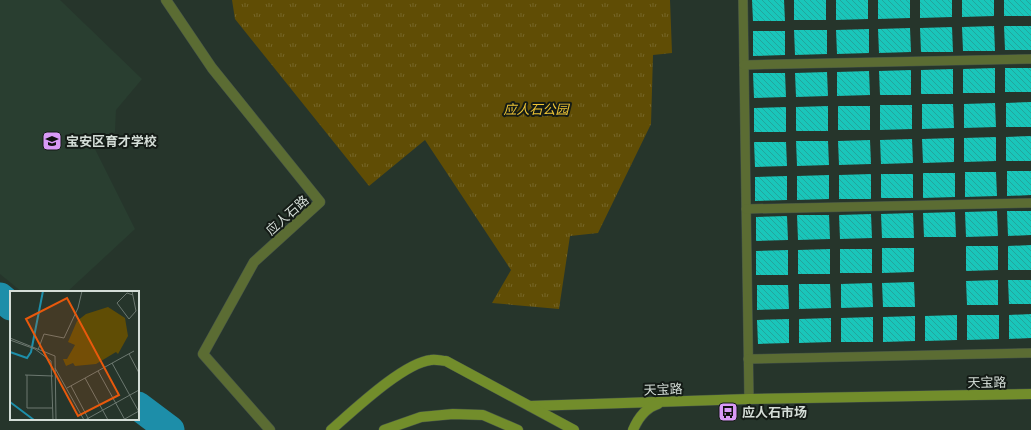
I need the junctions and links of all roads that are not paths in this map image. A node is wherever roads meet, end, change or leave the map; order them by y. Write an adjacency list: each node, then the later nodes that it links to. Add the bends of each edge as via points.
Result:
1 (166, 0): 13 (street, 应人石路, via 212,68 320,202 254,262 202,354)
2 (742, 0): 4 (lane)
3 (1031, 59): 4 (lane)
4 (744, 65): 6 (lane)
5 (1031, 203): 6 (lane)
6 (746, 209): 8 (lane)
7 (1031, 353): 8 (lane)
8 (748, 359): 10 (lane)
9 (1031, 394): 10 (street, 天宝路)
10 (749, 399): 11 (street, 天宝路)
11 (666, 402): 12 (street, 天宝路); 18 (street, via 645,411)
12 (530, 406): 14 (street, 天宝路, via 446,361 432,360 414,365 393,378); 17 (street)
13 (270, 430)
14 (331, 430)
15 (384, 430): 16 (street, via 421,417 453,414 483,415)
16 (518, 430)
17 (574, 430)
18 (633, 430)

